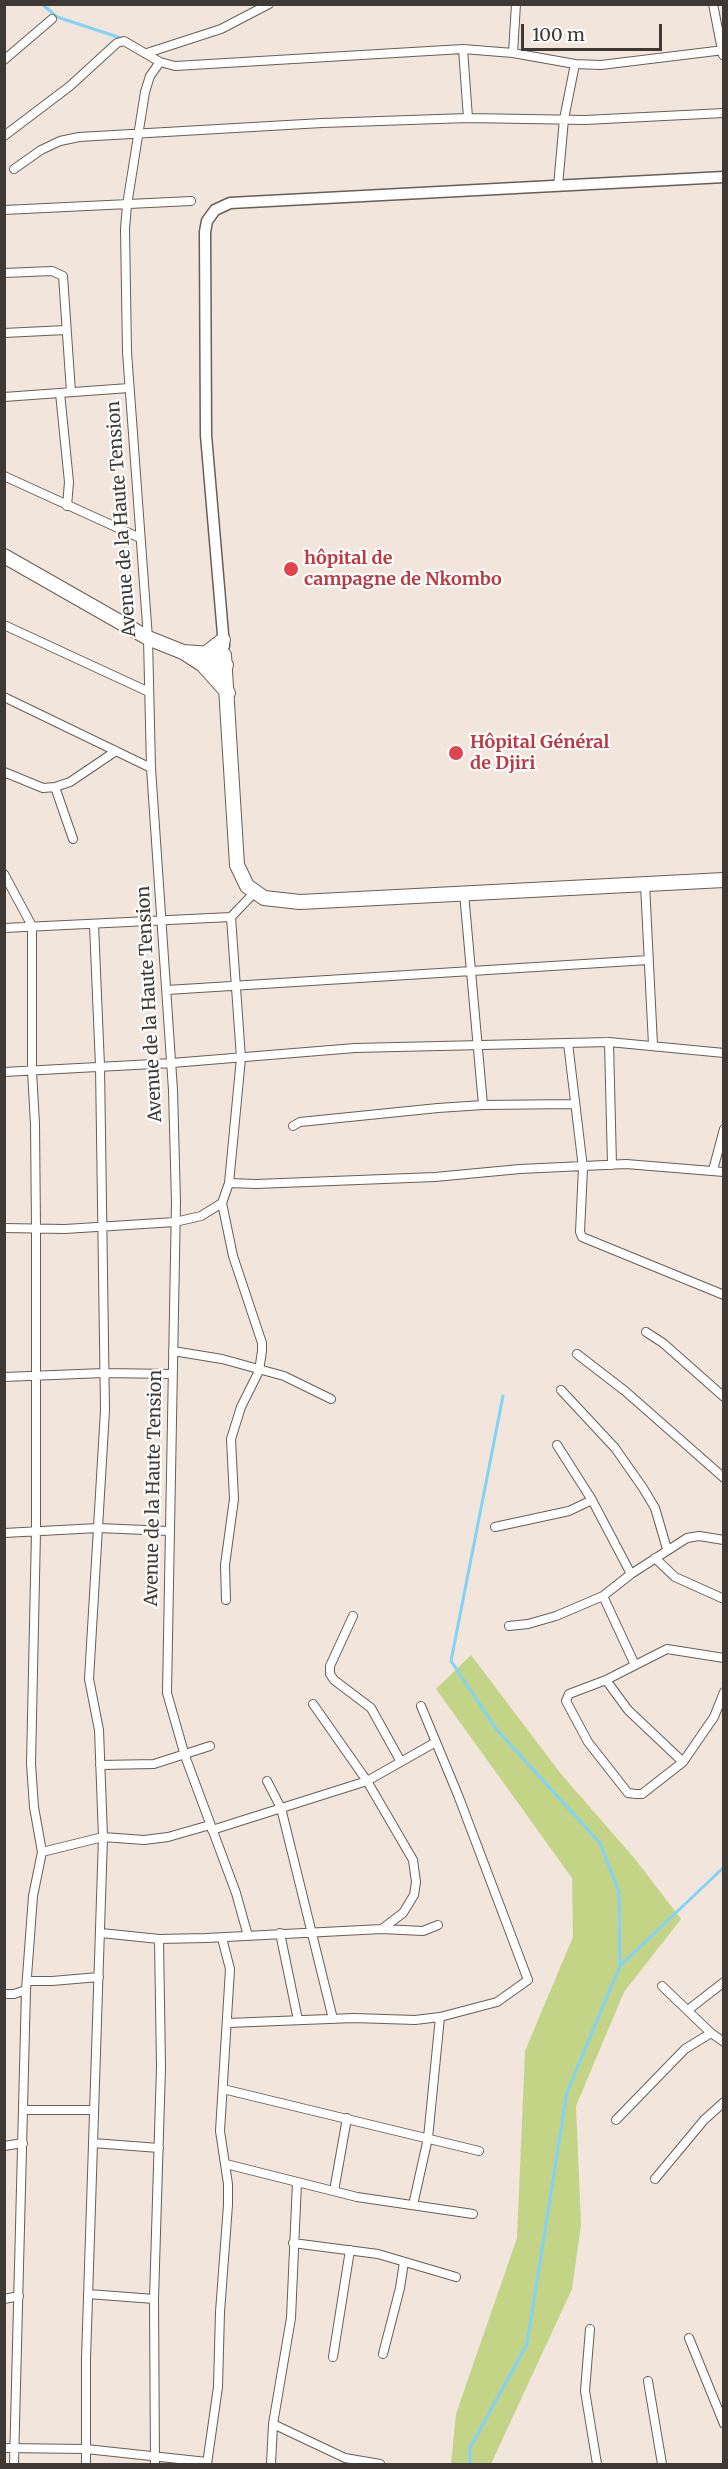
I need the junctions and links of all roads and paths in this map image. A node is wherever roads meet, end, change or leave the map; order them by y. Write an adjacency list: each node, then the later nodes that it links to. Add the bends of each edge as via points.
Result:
1 (269, 4): 7 (street, via 221,29)
2 (516, 4): 8 (street)
3 (713, 4): 6 (street)
4 (52, 19): 10 (street)
5 (463, 49): 8 (street); 11 (street, via 190,66); 14 (street)
6 (723, 50): 9 (street); 12 (street, via 601,65)
7 (147, 53): 11 (street); 17 (street, via 129,42 117,43 70,86)
8 (513, 53): 12 (street)
9 (723, 56)
10 (4, 60)
11 (160, 62): 16 (street, Avenue de la Haute Tension, via 145,92)
12 (575, 64): 15 (street)
13 (723, 113): 15 (street)
14 (468, 118): 15 (street); 16 (street)
15 (564, 119): 20 (street)
16 (138, 134): 18 (street, via 60,141); 22 (street, Avenue de la Haute Tension)
17 (4, 136)
18 (14, 169)
19 (723, 177): 20 (street)
20 (558, 186): 37 (street, via 230,203 210,214 205,232 206,452)
21 (191, 201): 22 (street)
22 (127, 205): 23 (street); 27 (street, Avenue de la Haute Tension)
23 (4, 210)
24 (4, 273): 25 (street, via 61,274)
25 (66, 330): 26 (street); 28 (street)
26 (4, 333)
27 (129, 388): 28 (street); 33 (street, Avenue de la Haute Tension)
28 (71, 392): 29 (street)
29 (60, 393): 30 (street); 32 (street, via 69,482)
30 (4, 397)
31 (4, 476): 32 (street)
32 (67, 506): 33 (street)
33 (140, 538): 36 (street, Avenue de la Haute Tension)
34 (4, 556): 36 (main road)
35 (4, 625): 40 (street)
36 (148, 638): 38 (main road); 40 (street, Avenue de la Haute Tension)
37 (223, 640): 38 (main road); 39 (street)
38 (204, 659): 39 (main road); 41 (main road)
39 (225, 660): 41 (main road)
40 (149, 692): 44 (street, Avenue de la Haute Tension)
41 (228, 693): 51 (main road, via 237,865)
42 (4, 697): 43 (street)
43 (116, 751): 44 (street); 46 (street, via 70,782)
44 (152, 768): 54 (street, Avenue de la Haute Tension)
45 (4, 772): 46 (street, via 43,788)
46 (55, 787): 47 (street)
47 (74, 839)
48 (4, 874): 56 (street)
49 (723, 880): 50 (main road)
50 (645, 884): 52 (main road); 58 (street)
51 (254, 893): 52 (main road, via 278,902); 53 (street)
52 (464, 893): 59 (street)
53 (231, 917): 54 (street); 60 (street)
54 (162, 920): 55 (street); 61 (street, Avenue de la Haute Tension)
55 (94, 925): 56 (street); 69 (street)
56 (32, 926): 57 (street); 70 (street)
57 (4, 928)
58 (648, 960): 59 (street); 64 (street)
59 (472, 973): 60 (street); 65 (street)
60 (234, 984): 61 (street); 67 (street)
61 (167, 990): 68 (street, Avenue de la Haute Tension)
62 (609, 1042): 63 (street); 64 (street); 76 (street)
63 (568, 1043): 65 (street); 72 (street)
64 (653, 1045): 66 (street)
65 (480, 1046): 67 (street, via 355,1048); 73 (street)
66 (723, 1053)
67 (240, 1058): 68 (street); 80 (street)
68 (172, 1063): 69 (street); 82 (street, Avenue de la Haute Tension)
69 (100, 1066): 70 (street); 83 (street)
70 (32, 1071): 71 (street); 85 (street)
71 (4, 1072)
72 (573, 1104): 73 (street); 77 (street)
73 (483, 1105): 74 (street, via 300,1122)
74 (293, 1126)
75 (723, 1129): 78 (street)
76 (612, 1165): 77 (street); 78 (street)
77 (583, 1168): 80 (street); 86 (street, via 582,1237)
78 (713, 1170): 79 (street)
79 (723, 1172)
80 (229, 1183): 81 (street)
81 (222, 1203): 82 (street, via 201,1216); 90 (street, via 233,1256 262,1343)
82 (175, 1222): 83 (street); 88 (street, Avenue de la Haute Tension)
83 (100, 1227): 85 (street); 91 (street)
84 (4, 1228): 85 (street)
85 (36, 1228): 93 (street)
86 (723, 1295)
87 (646, 1332): 96 (street)
88 (173, 1351): 90 (street, via 222,1359); 92 (street, Avenue de la Haute Tension)
89 (577, 1354): 99 (street)
90 (259, 1371): 97 (street, via 284,1376); 112 (street, via 231,1439 234,1499 225,1565)
91 (104, 1373): 92 (street); 93 (street); 102 (street)
92 (172, 1374): 103 (street, Avenue de la Haute Tension)
93 (35, 1376): 94 (street); 104 (street)
94 (4, 1377)
95 (561, 1390): 107 (street, via 615,1448 643,1488 655,1508)
96 (723, 1397)
97 (331, 1399)
98 (557, 1445): 100 (street)
99 (723, 1478)
100 (592, 1500): 101 (street, via 569,1511); 109 (street)
101 (495, 1527)
102 (98, 1528): 103 (street); 104 (street); 126 (street, via 89,1680 99,1730)
103 (169, 1531): 123 (street, Avenue de la Haute Tension, via 167,1693)
104 (36, 1532): 105 (street); 132 (street, via 31,1764)
105 (4, 1533)
106 (723, 1540): 107 (street, via 699,1536)
107 (667, 1549): 108 (street)
108 (656, 1557): 109 (street); 111 (street, via 675,1577)
109 (632, 1574): 110 (street)
110 (603, 1596): 114 (street, via 545,1619); 116 (street)
111 (723, 1599)
112 (226, 1600)
113 (353, 1616): 124 (street, via 330,1674 371,1708)
114 (510, 1626)
115 (723, 1658): 116 (street, via 670,1648)
116 (635, 1665): 117 (street)
117 (606, 1680): 125 (street, via 628,1710); 125 (street, via 569,1694 566,1701 588,1742 628,1793 642,1794)
118 (723, 1692): 125 (street, via 714,1717)
119 (313, 1704): 128 (street)
120 (421, 1706): 121 (street)
121 (436, 1743): 124 (street); 147 (street, via 528,1978 497,2002)
122 (210, 1746): 123 (street)
123 (185, 1756): 126 (street, via 154,1764); 130 (street, Avenue de la Haute Tension)
124 (400, 1762): 128 (street)
125 (683, 1762)
126 (100, 1765): 131 (street)
127 (267, 1781): 129 (street)
128 (367, 1781): 129 (street); 134 (street, via 413,1860 416,1876 409,1905)
129 (281, 1808): 130 (street); 135 (street)
130 (211, 1828): 131 (street, via 144,1840); 138 (street, Avenue de la Haute Tension)
131 (103, 1837): 132 (street); 136 (street)
132 (42, 1852): 143 (street, via 33,1896)
133 (438, 1925): 134 (street, via 423,1931)
134 (382, 1929): 135 (street)
135 (314, 1932): 137 (street); 148 (street)
136 (101, 1933): 140 (street); 141 (street)
137 (280, 1933): 138 (street); 149 (street)
138 (248, 1936): 139 (street)
139 (222, 1938): 140 (street); 150 (street, via 230,1970)
140 (159, 1939): 163 (street)
141 (99, 1977): 143 (street); 156 (street)
142 (723, 1982): 146 (street)
143 (27, 1985): 145 (street, via 14,1994); 155 (street)
144 (662, 1986): 146 (street)
145 (4, 1994)
146 (687, 2010): 151 (street)
147 (440, 2017): 148 (street); 159 (street)
148 (333, 2019): 149 (street)
149 (298, 2020): 150 (street)
150 (228, 2023): 153 (street)
151 (711, 2033): 152 (street); 158 (street, via 685,2049)
152 (723, 2042)
153 (223, 2089): 157 (street); 165 (street, via 220,2131)
154 (723, 2102): 166 (street)
155 (24, 2110): 156 (street); 160 (street)
156 (94, 2110): 161 (street)
157 (347, 2118): 159 (street); 168 (street)
158 (616, 2120)
159 (428, 2138): 164 (street); 169 (street)
160 (23, 2143): 162 (street); 176 (street)
161 (93, 2143): 163 (street); 175 (street)
162 (4, 2145)
163 (159, 2148): 178 (street)
164 (479, 2151)
165 (226, 2164): 167 (street); 190 (street, via 228,2205 218,2386)
166 (655, 2179)
167 (297, 2182): 168 (street); 171 (street)
168 (334, 2191): 169 (street)
169 (412, 2205): 170 (street)
170 (473, 2214)
171 (293, 2243): 172 (street); 184 (street, via 291,2318)
172 (350, 2250): 173 (street); 182 (street)
173 (404, 2262): 174 (street); 181 (street)
174 (456, 2277)
175 (88, 2294): 178 (street); 188 (street)
176 (19, 2296): 177 (street); 187 (street)
177 (4, 2299)
178 (154, 2299): 189 (street)
179 (590, 2329): 195 (street, via 585,2391)
180 (689, 2338): 185 (street)
181 (383, 2354)
182 (333, 2357)
183 (648, 2381): 196 (street)
184 (273, 2424): 193 (street); 194 (street, via 345,2458)
185 (723, 2424)
186 (4, 2448): 187 (street)
187 (15, 2448): 188 (street); 191 (street)
188 (86, 2449): 189 (street); 192 (street)
189 (155, 2461): 190 (street)
190 (207, 2463)
191 (15, 2464)
192 (86, 2464)
193 (271, 2464)
194 (380, 2464)
195 (597, 2464)
196 (663, 2464)

